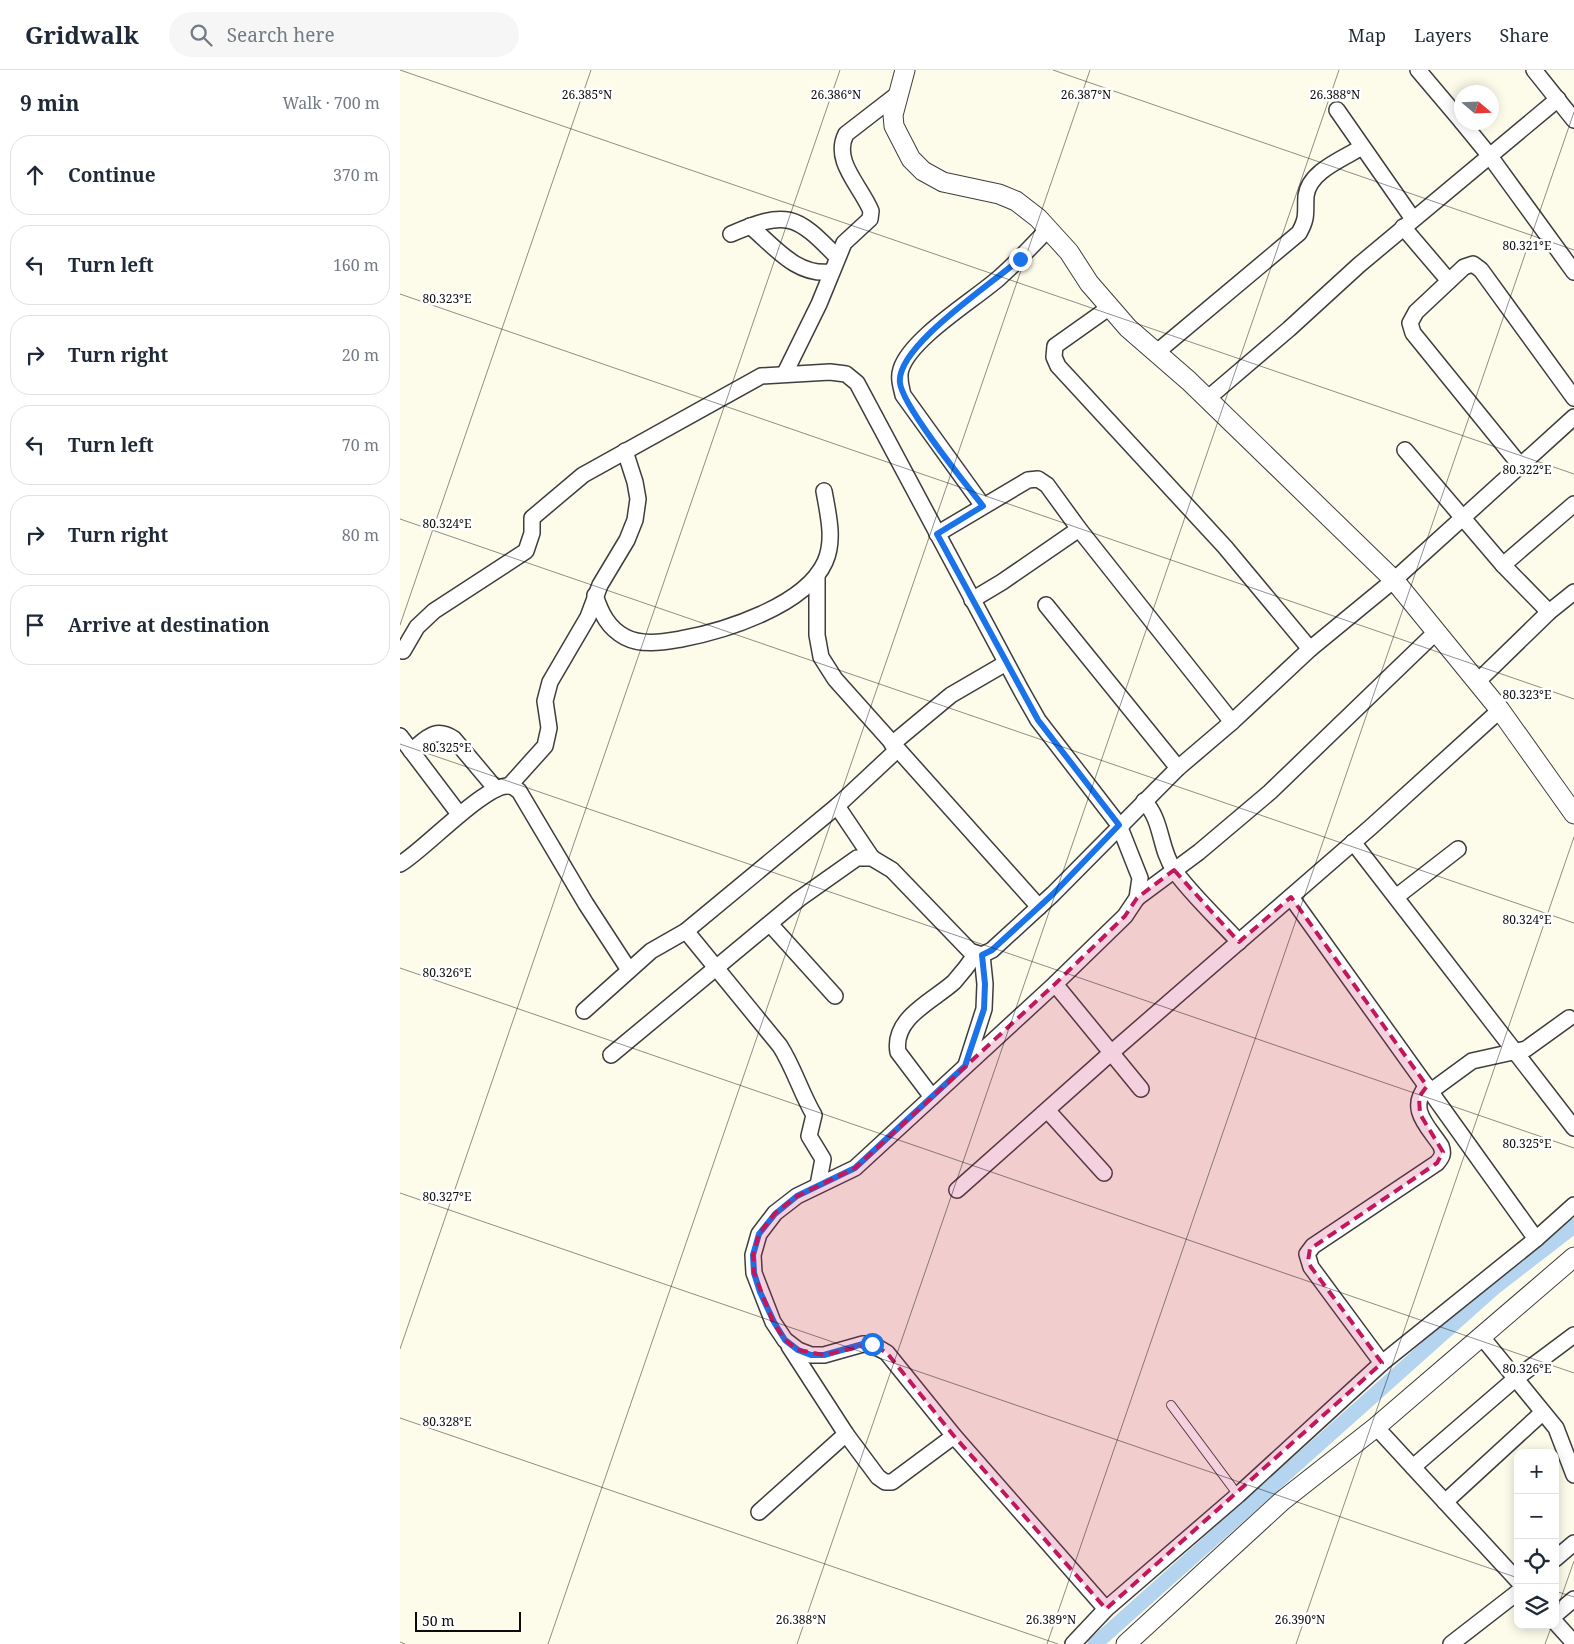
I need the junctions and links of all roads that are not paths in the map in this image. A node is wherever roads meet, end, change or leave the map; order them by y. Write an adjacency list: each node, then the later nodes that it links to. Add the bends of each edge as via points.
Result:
1 (905, 70): 4 (street)
2 (1418, 70): 7 (street)
3 (1534, 70): 5 (street)
4 (899, 93): 14 (street, via 894,126 911,159 923,171 942,182 1016,200); 16 (street, via 846,134 841,144 844,162 871,211 870,218 844,243)
5 (1558, 99): 8 (street); 11 (street)
6 (1336, 110): 10 (street)
7 (1454, 113)
8 (1574, 120)
9 (1469, 130): 11 (street)
10 (1362, 147): 12 (street); 21 (street, via 1315,176 1309,187 1305,222 1299,233)
11 (1489, 155): 12 (street); 18 (street)
12 (1408, 223): 19 (street); 24 (street)
13 (750, 226): 15 (street); 16 (street, via 772,219 797,222); 17 (street, via 795,265 807,271)
14 (1048, 229): 20 (street); 31 (street, via 997,280 936,326 902,368 899,382 903,395)
15 (731, 234)
16 (837, 257): 17 (street)
17 (831, 272): 22 (street)
18 (1574, 272)
19 (1450, 280): 23 (street, via 1464,267 1473,264 1482,270); 28 (street, via 1416,312 1410,323 1413,333)
20 (1110, 307): 21 (street, via 1128,328); 44 (street, via 1055,346 1054,357 1058,366 1225,547)
21 (1157, 352): 24 (street)
22 (785, 373): 27 (street, via 761,376 744,384); 34 (street, via 846,374 857,383)
23 (1574, 398)
24 (1207, 399): 37 (street)
25 (1574, 417): 28 (street)
26 (1405, 450): 32 (street)
27 (625, 451): 39 (street, via 637,490 635,520); 45 (street, via 583,476 538,512 532,518 532,533 526,551 434,611 417,627)
28 (1520, 465): 32 (street)
29 (824, 491): 36 (street, via 830,526 825,562)
30 (1574, 504): 35 (street)
31 (983, 506): 33 (street, via 1028,480 1038,479 1047,485); 34 (street)
32 (1462, 517): 35 (street); 37 (street)
33 (1079, 529): 40 (street); 49 (street)
34 (937, 534): 40 (street)
35 (1503, 565): 42 (street)
36 (817, 575): 39 (street, via 765,613 736,626 658,643 626,638 603,616); 51 (street, via 817,635 821,656 835,679)
37 (1394, 580): 43 (street); 44 (street)
38 (1574, 592): 42 (street)
39 (595, 595): 54 (street, via 588,617 568,648 547,692 549,728 545,746)
40 (972, 600): 46 (street)
41 (1046, 605): 53 (street)
42 (1549, 612): 47 (street)
43 (1436, 632): 47 (street); 64 (street, via 1270,792)
44 (1310, 649): 49 (street)
45 (401, 653)
46 (1006, 662): 51 (street, via 951,695); 59 (street, via 1038,720)
47 (1477, 682): 48 (street)
48 (1500, 710): 58 (street); 60 (street)
49 (1232, 722): 53 (street)
50 (400, 736): 52 (street)
51 (895, 747): 56 (street); 68 (street)
52 (411, 751): 54 (street, via 432,735 446,734); 57 (street)
53 (1178, 768): 55 (street)
54 (503, 788): 57 (street); 74 (street, via 519,791)
55 (1144, 801): 59 (street); 64 (street, via 1153,810)
56 (837, 806): 62 (street); 70 (street)
57 (459, 814): 63 (street, via 445,830)
58 (1574, 814)
59 (1119, 825): 67 (street, via 1140,878); 68 (street)
60 (1354, 842): 65 (street); 66 (street)
61 (1458, 849): 66 (street)
62 (872, 858): 69 (street, via 857,858); 72 (street, via 892,870 970,951)
63 (400, 864)
64 (1174, 870): 67 (street); 71 (street)
65 (1291, 897): 71 (street); 84 (street)
66 (1396, 897): 80 (street)
67 (1137, 898): 75 (street, via 1125,916)
68 (1039, 907): 72 (street, via 992,950)
69 (770, 924): 73 (street); 76 (street)
70 (686, 931): 73 (street); 74 (street, via 651,951)
71 (1239, 942): 79 (street)
72 (979, 954): 82 (street, via 985,984 984,1009); 85 (street, via 953,983 906,1021 900,1031 898,1052)
73 (718, 968): 81 (street); 89 (street, via 792,1064 803,1096 814,1115 809,1136 823,1159)
74 (629, 970): 77 (street)
75 (1055, 984): 79 (street); 82 (street)
76 (835, 996)
77 (584, 1011)
78 (1570, 1018): 80 (street)
79 (1112, 1052): 83 (street); 86 (street)
80 (1516, 1053): 84 (street, via 1472,1061); 87 (street)
81 (611, 1055)
82 (965, 1066): 85 (street)
83 (1141, 1089)
84 (1429, 1089): 92 (street); 97 (street, via 1419,1097 1417,1104 1441,1146 1442,1158 1313,1246 1307,1254 1311,1267)
85 (932, 1097): 89 (street, via 855,1168)
86 (1048, 1111): 88 (street); 90 (street)
87 (1574, 1128)
88 (1104, 1173)
89 (818, 1185): 96 (street, via 797,1196 775,1214 759,1234 753,1255 760,1292)
90 (957, 1190)
91 (1574, 1206): 92 (street)
92 (1536, 1239): 97 (street)
93 (1574, 1257): 95 (street)
94 (1574, 1335): 98 (street)
95 (1481, 1336): 98 (street); 101 (street)
96 (785, 1340): 102 (street); 103 (street, via 811,1355 824,1355 863,1344 880,1347)
97 (1382, 1363): 106 (street)
98 (1515, 1379): 100 (street); 104 (street)
99 (1171, 1405): 106 (lane)
100 (1542, 1413): 105 (street, via 1556,1428); 107 (street)
101 (1376, 1427): 104 (street); 119 (street, via 1282,1501)
102 (846, 1434): 103 (street, via 884,1482 892,1482); 108 (street)
103 (954, 1436): 114 (street)
104 (1413, 1467): 107 (street)
105 (1574, 1475)
106 (1238, 1495): 114 (street)
107 (1445, 1502): 111 (street)
108 (760, 1512)
109 (1574, 1543): 110 (street)
110 (1559, 1556)
111 (1514, 1577)
112 (1514, 1595): 120 (street)
113 (1574, 1599): 115 (street)
114 (1106, 1609): 118 (street)
115 (1559, 1612)
116 (1559, 1626): 117 (street)
117 (1574, 1643)
118 (1073, 1644)
119 (1126, 1644)
120 (1451, 1644)

